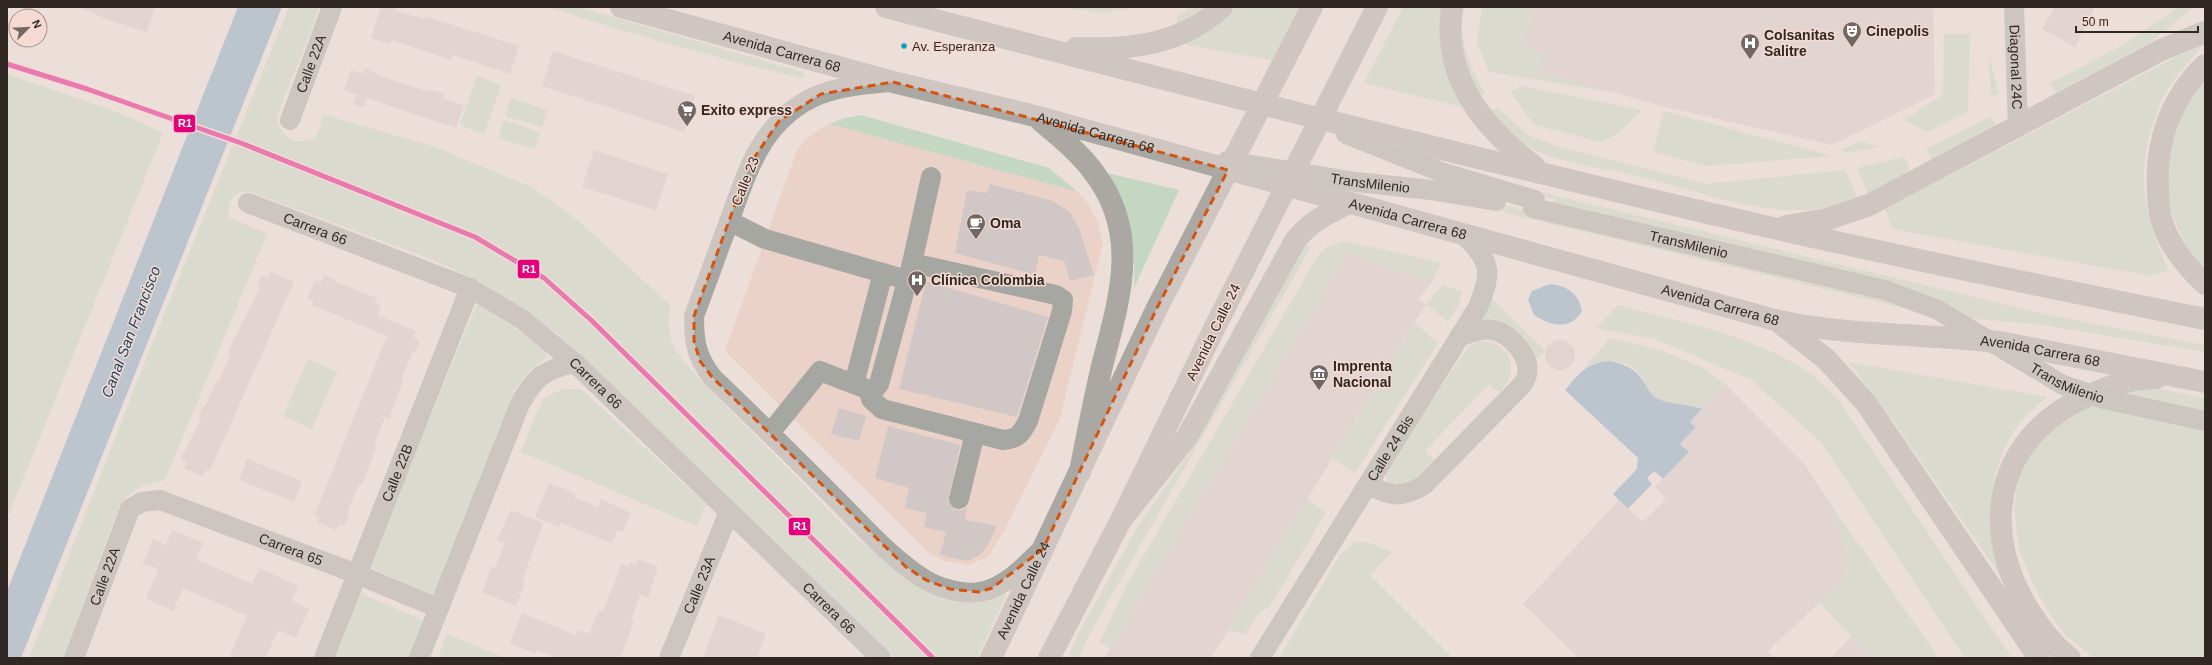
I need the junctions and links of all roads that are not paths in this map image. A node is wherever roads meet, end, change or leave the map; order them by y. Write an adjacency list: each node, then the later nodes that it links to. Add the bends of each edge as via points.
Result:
1 (332, 7): 17 (street, Calle 22A)
2 (621, 7): 15 (main road, Avenida Carrera 68)
3 (886, 7): 11 (main road)
4 (1222, 7): 11 (main road, via 1191,30 1147,45 1100,49)
5 (1312, 7): 42 (main road, Avenida Calle 24, bridge, via 1157,308)
6 (1377, 7): 47 (main road, Avenida Calle 24, bridge, via 1214,329)
7 (1452, 7): 20 (main road, via 1452,49 1458,75 1467,94 1492,131 1509,148)
8 (2014, 7): 18 (street, Diagonal 24C)
9 (2205, 19): 12 (main road)
10 (2205, 32): 12 (main road)
11 (1040, 47): 14 (main road)
12 (2161, 50): 18 (main road)
13 (2205, 65): 30 (main road, via 2185,88 2170,114 2161,140 2157,167 2159,208 2163,225 2171,243 2185,263)
14 (1161, 79): 20 (main road); 24 (street, TransMilenio, via 1371,143)
15 (893, 82): 16 (main road, Avenida Carrera 68); 25 (street, Calle 23, via 854,86 821,94 797,106 779,121 766,136 750,164)
16 (1035, 116): 19 (main road, Avenida Carrera 68); 42 (main road, via 1069,145 1096,174 1118,221 1124,246 1121,287)
17 (290, 120)
18 (2018, 127): 26 (main road, via 1870,205 1828,219)
19 (1146, 147): 23 (main road, Avenida Carrera 68); 24 (street, TransMilenio, via 1356,182)
20 (1542, 172): 26 (main road)
21 (931, 177): 28 (street)
22 (248, 203): 31 (street, Carrera 66)
23 (1349, 203): 27 (main road, Avenida Carrera 68); 47 (main road, via 1313,222 1295,241 1187,437)
24 (1534, 204): 38 (street, TransMilenio, via 1906,282 1952,302 2061,371 2115,388); 39 (street, TransMilenio, bridge, via 1885,290 1938,310 2063,385 2110,401)
25 (729, 221): 29 (street, via 765,239); 40 (street, Calle 23, via 694,316 694,341 700,361 712,376)
26 (1773, 228): 32 (main road, via 1962,270)
27 (1465, 236): 33 (main road, Avenida Carrera 68); 34 (street, Calle 24 Bis, via 1479,249 1486,261 1488,273 1478,307)
28 (909, 271): 29 (street); 37 (street, via 878,384 875,389); 41 (street, via 1056,295 1063,300 1062,311 1028,422 1020,436 1013,440 1003,440)
29 (883, 273): 37 (street)
30 (2205, 284)
31 (470, 288): 35 (street, Carrera 66, via 523,320); 49 (street, Calle 22B)
32 (2205, 319)
33 (1775, 320): 36 (main road, Avenida Carrera 68, via 1856,333 2004,343); 59 (main road, via 1826,359 1866,403)
34 (1459, 337): 43 (street, Calle 24 Bis); 43 (street, via 1483,330 1493,330 1513,341 1527,364 1527,374 1522,385 1424,485 1403,495 1381,492)
35 (575, 363): 46 (street, Carrera 66); 50 (street, via 546,372 530,386 520,404)
36 (2197, 380): 60 (main road, via 2132,380 2077,400 2059,410 2035,430 2020,448 2011,466 2004,484 2001,511 2006,557 2018,591 2036,622 2057,648)
37 (861, 387): 40 (street, via 820,370); 41 (street, via 882,409)
38 (2205, 409)
39 (2205, 421)
40 (770, 433): 48 (street, via 878,541 906,567 926,580 950,589 980,592 1004,581)
41 (975, 433): 44 (street)
42 (1080, 472): 48 (main road, Avenida Calle 24)
43 (1368, 485): 58 (street, Calle 24 Bis)
44 (959, 499)
45 (142, 502): 49 (street, Carrera 65, via 160,500); 51 (street, Calle 22A, via 130,509)
46 (729, 512): 54 (street, Calle 23A); 55 (street, Carrera 66)
47 (1122, 520): 57 (main road, Avenida Calle 24)
48 (1043, 549): 56 (main road, Avenida Calle 24)
49 (357, 574): 50 (street, Carrera 65); 52 (street, Calle 22B)
50 (438, 608): 53 (street)
51 (74, 658)
52 (324, 658)
53 (419, 658)
54 (669, 658)
55 (881, 658)
56 (990, 658)
57 (1049, 658)
58 (1260, 658)
59 (2039, 658)
60 (2070, 658)

